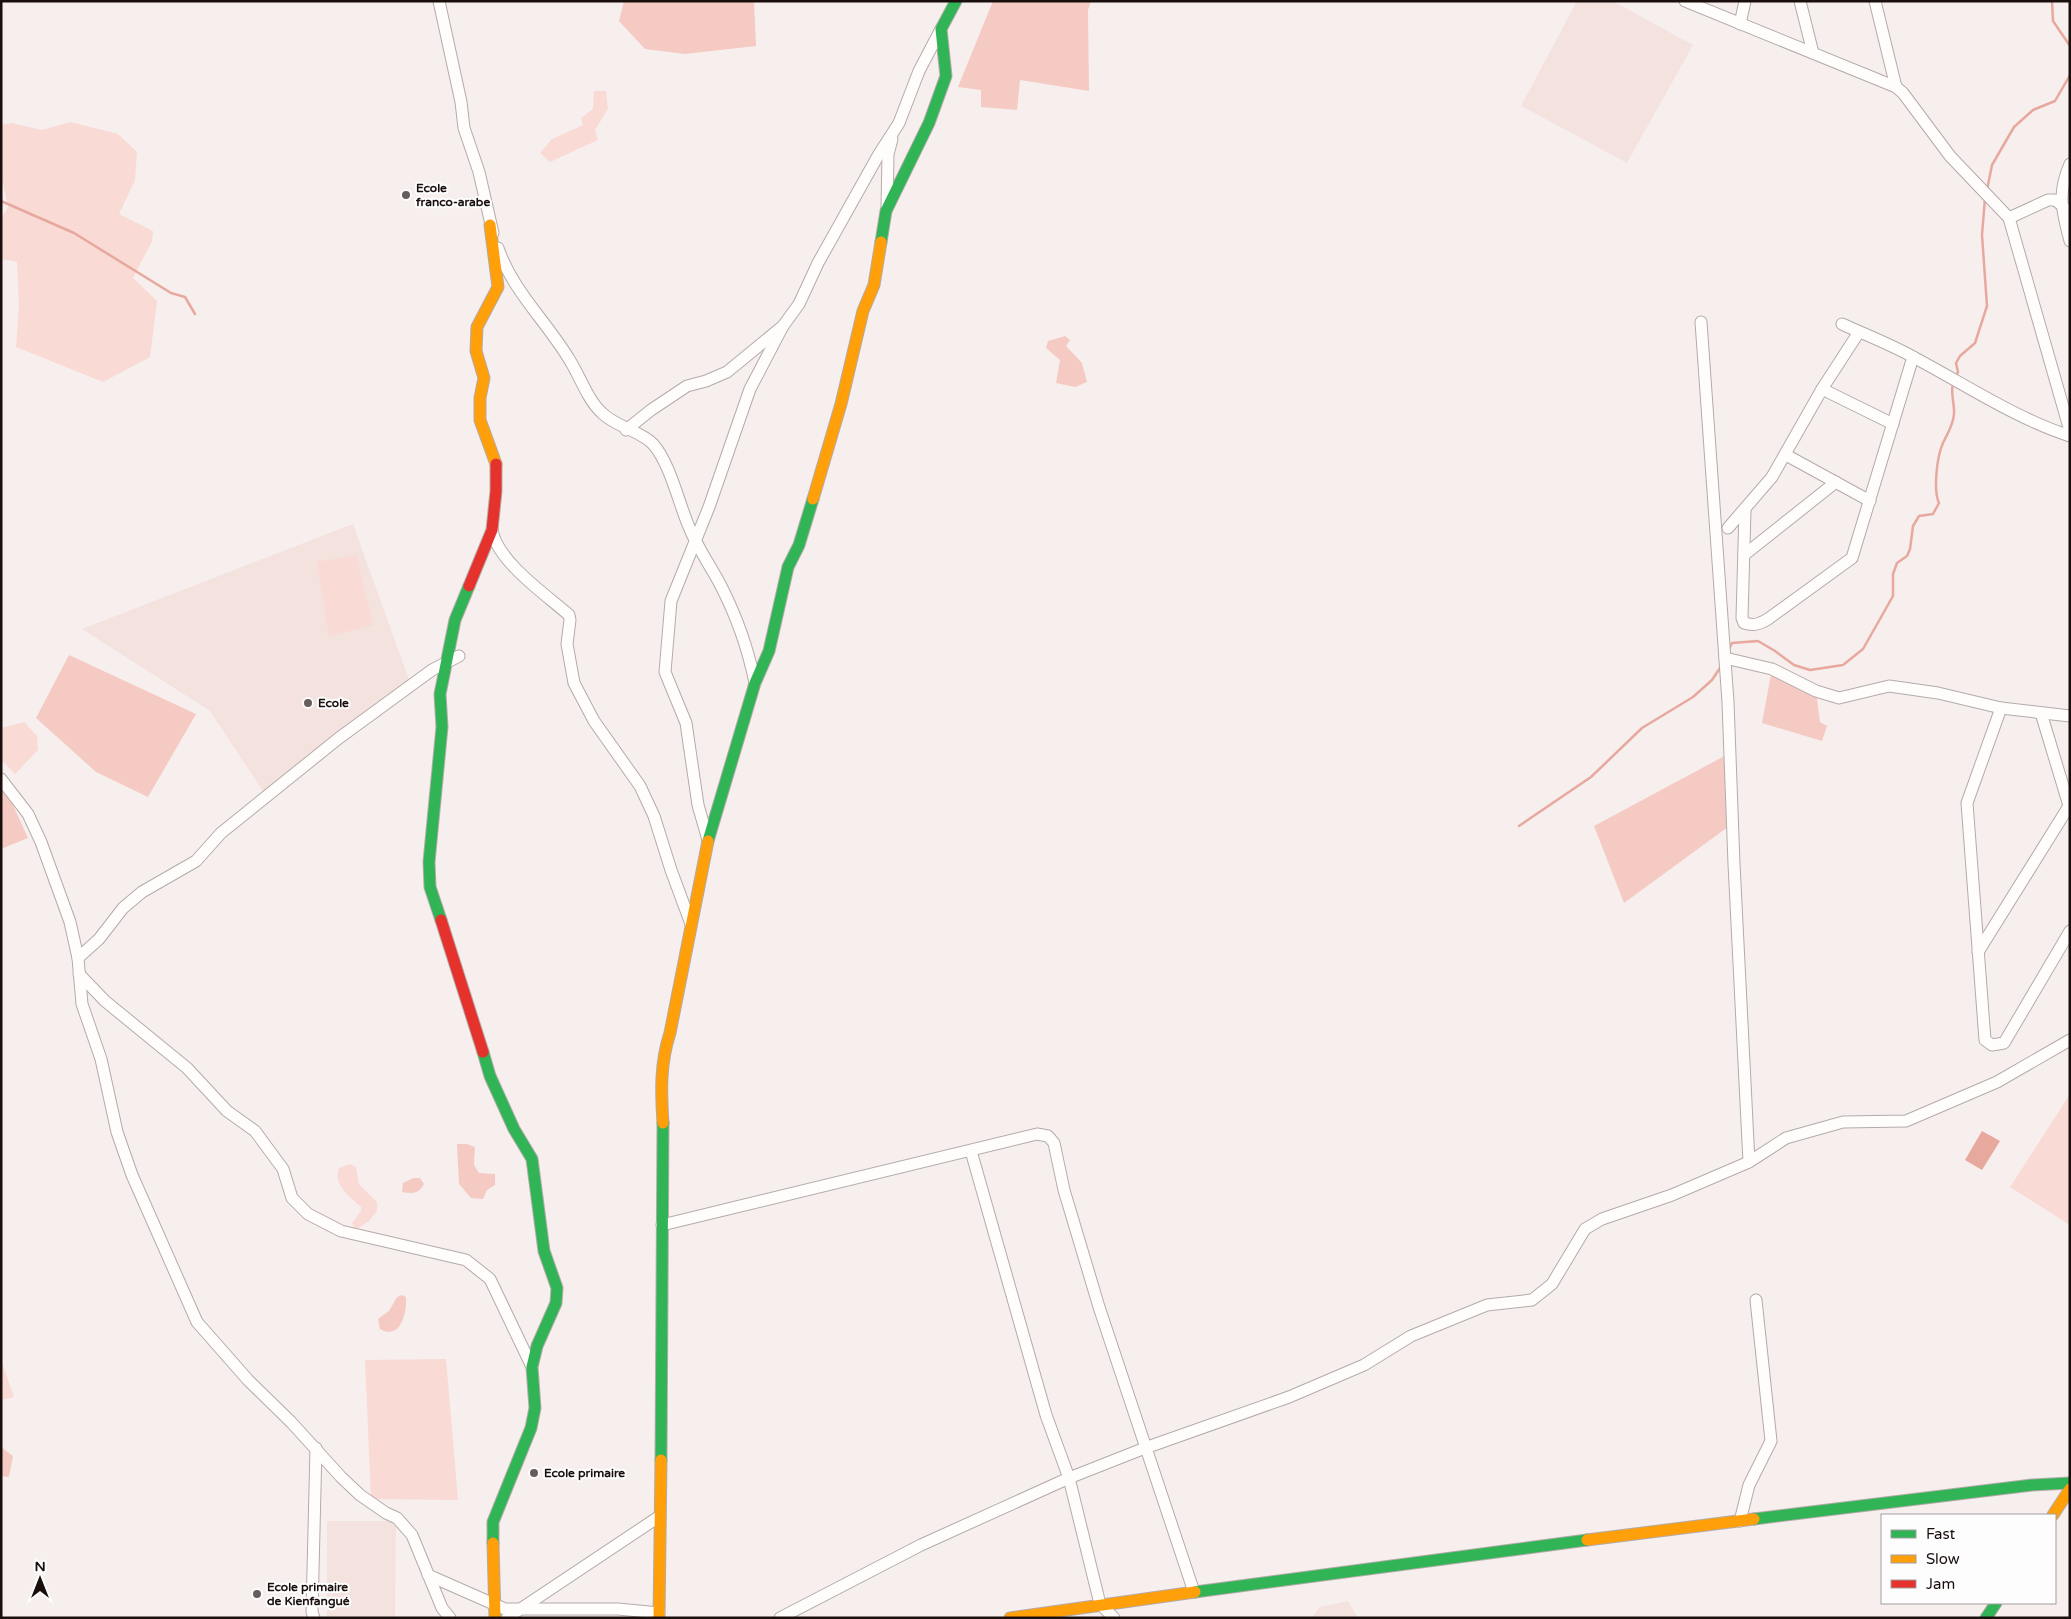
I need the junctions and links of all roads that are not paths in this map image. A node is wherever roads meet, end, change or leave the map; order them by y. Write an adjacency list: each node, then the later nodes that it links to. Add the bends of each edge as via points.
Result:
1 (439, 1): 17 (street, via 464,128 479,172)
2 (956, 1): 8 (street)
3 (1685, 1): 7 (street)
4 (1745, 1): 7 (street)
5 (1800, 1): 9 (street)
6 (1874, 1): 10 (street)
7 (1740, 24): 9 (street)
8 (941, 29): 11 (street); 14 (street, via 946,76 929,123)
9 (1813, 53): 10 (street)
10 (1896, 87): 16 (street, via 1950,156)
11 (893, 132): 14 (street, via 888,154); 21 (street, via 818,262 799,304)
12 (2070, 164): 13 (street, via 2063,180)
13 (2060, 203): 15 (street); 16 (street, via 2048,200); 18 (street)
14 (886, 211): 40 (street, via 874,285 863,311 841,404 799,545 788,566 769,651)
15 (2070, 214)
16 (2009, 218): 27 (street)
17 (490, 225): 26 (street, via 504,265 568,357 592,402); 34 (street, via 498,288 477,327 476,351 484,378 480,420 496,465)
18 (2070, 240)
19 (1701, 322): 38 (street)
20 (1842, 324): 22 (street)
21 (783, 326): 26 (street, via 726,372 687,386); 35 (street, via 750,389)
22 (1859, 332): 23 (street); 24 (street)
23 (1913, 357): 25 (street); 28 (street, via 2009,411)
24 (1822, 390): 25 (street); 29 (street)
25 (1893, 424): 31 (street)
26 (626, 430): 35 (street, via 647,440 661,455)
27 (2070, 431)
28 (2070, 436)
29 (1786, 456): 30 (street); 32 (street)
30 (1836, 482): 31 (street); 36 (street)
31 (1870, 501): 36 (street, via 1852,558 1760,624 1744,623 1742,618)
32 (1745, 510): 33 (street); 36 (street)
33 (1728, 528)
34 (492, 530): 39 (street, via 455,620); 47 (street, via 494,541 530,584 569,615 568,644 574,683 594,721 640,786 654,816)
35 (694, 539): 40 (street, via 734,613); 46 (street, via 671,602 665,672 686,723 698,806)
36 (1744, 555)
37 (459, 656): 39 (street)
38 (1725, 658): 41 (street, via 1772,669 1816,691 1839,698 1889,686 1938,693); 54 (street)
39 (446, 663): 50 (street, via 408,686 315,757 221,833 196,861 142,892 123,908 99,939); 57 (street, via 440,694 442,727 429,862 430,887 484,1062 514,1129 532,1159 544,1251 556,1288 556,1303 537,1346)
40 (755, 683): 46 (street)
41 (2001, 708): 42 (street); 49 (street, via 1967,803)
42 (2042, 713): 43 (street); 45 (street)
43 (2070, 716)
44 (1, 779): 50 (street, via 28,814 41,842 70,922)
45 (2069, 807): 49 (street)
46 (708, 840): 47 (street)
47 (691, 924): 55 (street, via 670,1033 663,1048)
48 (2070, 931): 49 (street, via 2004,1043 1992,1045 1985,1040)
49 (1978, 952)
50 (78, 958): 51 (street)
51 (79, 974): 57 (street, via 105,1001 181,1062 227,1111 255,1131 283,1169 292,1198 308,1214 341,1231 466,1260 479,1268 490,1279); 58 (street, via 82,1004 101,1059 117,1132 132,1176 190,1309 197,1322 248,1380)
52 (2070, 1040): 54 (street, via 1997,1082 1906,1121 1843,1122 1786,1138)
53 (971, 1151): 55 (street); 59 (street, via 1037,1134 1048,1136 1054,1143 1077,1233); 60 (street, via 1046,1415)
54 (1749, 1162): 59 (street, via 1672,1195 1602,1219 1585,1229 1552,1284 1532,1300 1488,1305 1412,1336 1364,1365 1289,1397)
55 (662, 1224): 64 (street)
56 (1756, 1300): 65 (street, via 1771,1441 1748,1485)
57 (532, 1367): 68 (street, via 533,1422 493,1522)
58 (316, 1448): 66 (street, via 360,1495 405,1525); 73 (street)
59 (1145, 1448): 60 (street); 67 (street)
60 (1069, 1478): 69 (street); 77 (street, via 921,1545)
61 (2070, 1483): 65 (street, via 2032,1484)
62 (2070, 1489): 63 (street)
63 (2054, 1514)
64 (660, 1516): 71 (street); 72 (street)
65 (1740, 1521): 67 (street)
66 (428, 1575): 68 (street); 74 (street, via 442,1608)
67 (1194, 1592): 69 (street)
68 (493, 1604): 71 (street, via 506,1609); 75 (street)
69 (1100, 1604): 78 (street); 79 (street)
70 (1995, 1604): 80 (street)
71 (520, 1609): 72 (street, via 618,1609); 76 (street)
72 (659, 1615)
73 (314, 1618)
74 (450, 1618)
75 (496, 1618)
76 (507, 1618)
77 (780, 1618)
78 (1010, 1618)
79 (1114, 1618)
80 (1986, 1618)

